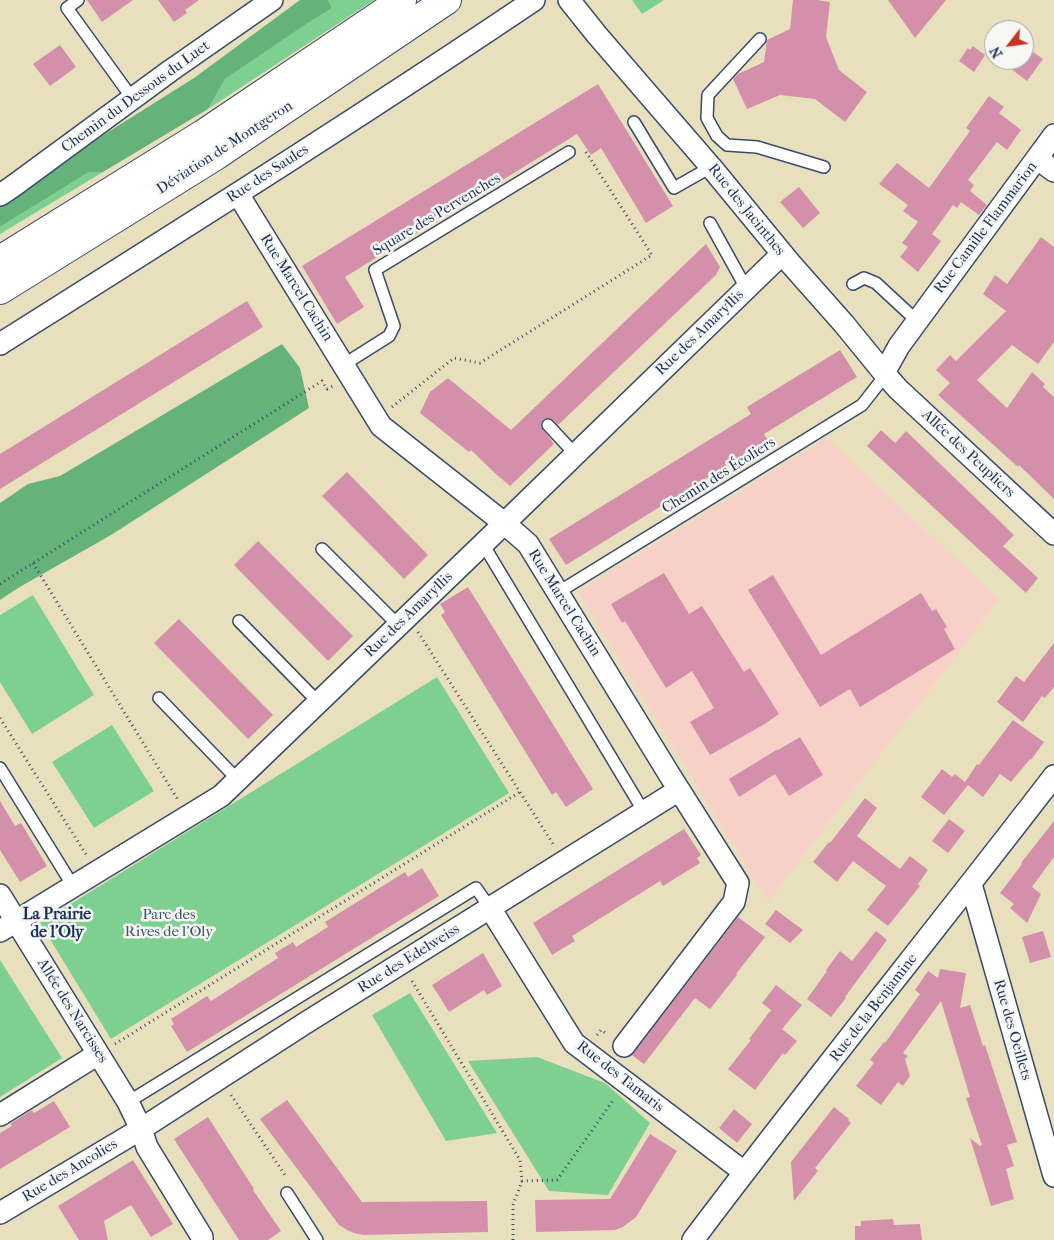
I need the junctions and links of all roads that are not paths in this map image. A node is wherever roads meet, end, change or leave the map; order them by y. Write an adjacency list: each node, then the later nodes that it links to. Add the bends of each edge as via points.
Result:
1 (78, 0): 8 (lane, via 68,8)
2 (272, 0): 8 (street, Chemin du Dessous du Luet)
3 (402, 0): 20 (main road, Déviation de Montgeron, via 203,134)
4 (447, 0): 23 (main road, Déviation de Montgeron, via 217,155)
5 (534, 0): 16 (street, Rue des Saules)
6 (569, 0): 13 (street, Rue des Jacinthes)
7 (760, 39): 11 (lane, via 708,95 707,118)
8 (132, 98): 17 (street, Chemin du Dessous du Luet)
9 (634, 122): 13 (lane, via 674,188)
10 (1054, 135): 14 (street, Rue Camille Flammarion)
11 (717, 136): 13 (lane); 15 (lane, via 727,145 757,147)
12 (569, 152): 26 (lane, Square des Pervenches, via 375,270 394,326 390,336)
13 (704, 159): 19 (street, Rue des Jacinthes)
14 (1046, 165): 24 (street, Rue Camille Flammarion)
15 (824, 167)
16 (238, 194): 25 (street, Rue des Saules); 26 (street, Rue Marcel Cachin)
17 (0, 195)
18 (710, 223): 22 (lane)
19 (782, 254): 22 (street, Rue des Amaryllis); 27 (street, Rue des Jacinthes)
20 (0, 260)
21 (853, 284): 24 (lane, via 864,278 876,283)
22 (746, 288): 29 (street, Rue des Amaryllis)
23 (0, 290)
24 (917, 321): 27 (street)
25 (0, 344)
26 (347, 370): 30 (street, Rue Marcel Cachin, via 381,426)
27 (884, 373): 31 (street, Allée des Peupliers); 34 (lane, Chemin des Écoliers, via 862,405)
28 (548, 425): 29 (lane)
29 (575, 454): 30 (street, Rue des Amaryllis)
30 (504, 523): 32 (street, Rue des Amaryllis); 34 (street, Rue Marcel Cachin, via 528,544)
31 (1054, 534)
32 (483, 544): 36 (street, Rue des Amaryllis); 43 (lane)
33 (322, 549): 36 (lane)
34 (558, 593): 42 (street, Rue Marcel Cachin)
35 (239, 621): 38 (lane)
36 (402, 621): 38 (street, Rue des Amaryllis)
37 (158, 698): 41 (lane)
38 (318, 702): 41 (street, Rue des Amaryllis)
39 (0, 768): 45 (lane)
40 (1054, 776): 44 (street, Rue de la Benjamine)
41 (237, 779): 45 (street, Rue des Amaryllis, via 221,796)
42 (678, 790): 43 (street, Rue des Edelweiss); 49 (street, Rue Marcel Cachin, via 738,883 734,902)
43 (644, 812): 47 (street, Rue des Edelweiss)
44 (971, 884): 54 (street, Rue de la Benjamine); 55 (street, Rue des Oeillets)
45 (74, 886): 48 (street, Rue des Amaryllis)
46 (0, 895): 48 (street, Allée des Narcisses)
47 (490, 908): 51 (lane, via 476,888); 53 (street, Rue des Edelweiss); 54 (street, Rue des Tamaris, via 574,1043)
48 (8, 926): 50 (street, Allée des Narcisses)
49 (624, 1046)
50 (98, 1054): 51 (street, Allée des Narcisses); 52 (street)
51 (128, 1102): 53 (street, Allée des Narcisses)
52 (0, 1115)
53 (141, 1129): 57 (street, Rue des Ancolies); 58 (street, Allée des Narcisses, via 147,1147)
54 (744, 1172): 60 (street, Rue de la Benjamine)
55 (1054, 1176)
56 (287, 1193): 59 (lane)
57 (0, 1212)
58 (202, 1240)
59 (317, 1240)
60 (693, 1240)

